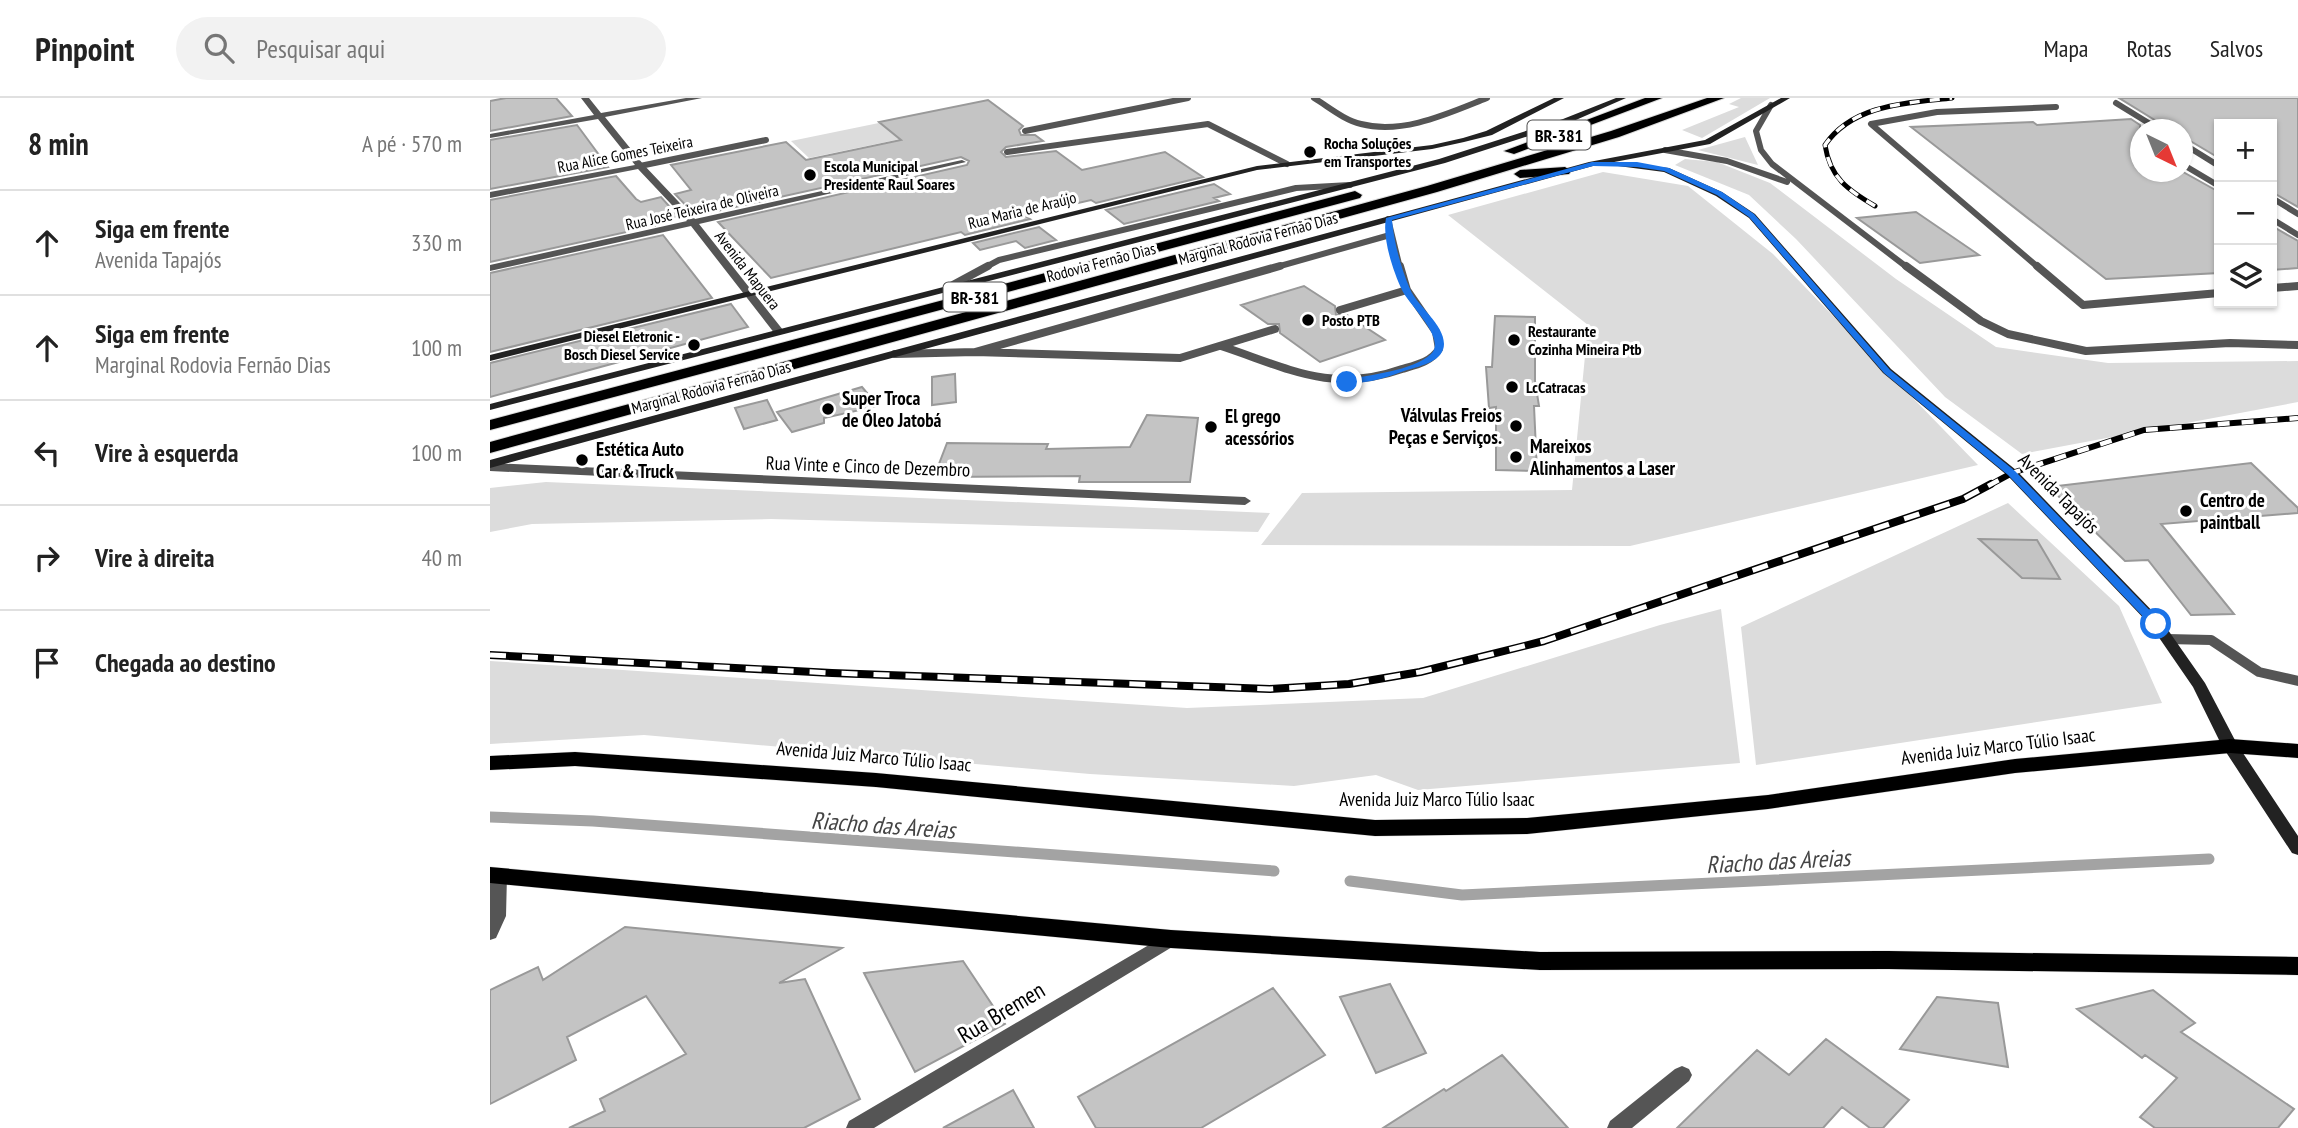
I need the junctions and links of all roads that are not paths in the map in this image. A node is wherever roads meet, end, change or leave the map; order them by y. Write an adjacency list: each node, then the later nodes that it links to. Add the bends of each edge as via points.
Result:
1 (585, 98): 14 (street, Avenida Mapuera)
2 (698, 98): 14 (street)
3 (1186, 98): 16 (lane)
4 (1314, 98): 5 (lane, via 1362,125 1398,125 1438,118)
5 (1487, 98)
6 (1560, 98): 25 (main road, Rua Maria de Araújo, via 1464,141)
7 (1622, 98): 50 (main road, Marginal Rodovia Fernão Dias / BR-381, via 1526,134 1353,184)
8 (1656, 98): 57 (highway, Rodovia Fernão Dias / BR-381, via 1461,167)
9 (1718, 98): 33 (highway, Rodovia Fernão Dias / BR-381)
10 (1786, 98): 12 (main road, Marginal Rodovia Fernão Dias / BR-381)
11 (2116, 103): 15 (lane)
12 (1771, 105): 19 (main road, Marginal Rodovia Fernão Dias / BR-381, via 1707,142); 32 (lane, via 1756,131 1760,150)
13 (2056, 107): 47 (lane, via 1937,112 1871,124 2083,305)
14 (600, 116): 17 (street); 27 (street, Avenida Mapuera)
15 (2142, 119)
16 (1025, 131)
17 (490, 136)
18 (766, 140): 27 (lane, Rua Alice Gomes Teixeira)
19 (1665, 150): 22 (main road, Marginal Rodovia Fernão Dias / BR-381); 32 (lane, via 1727,161)
20 (2193, 151): 24 (lane)
21 (1007, 152): 25 (lane, via 1208,124)
22 (1651, 152): 26 (main road, Marginal Rodovia Fernão Dias / BR-381); 28 (main road, Avenida Tapajós)
23 (962, 162): 39 (street, Rua José Teixeira de Oliveira)
24 (2214, 163)
25 (1287, 164): 46 (main road, Rua Maria de Araújo)
26 (1592, 164): 28 (main road, Avenida Tapajós, via 1637,164); 29 (main road, Marginal Rodovia Fernão Dias / BR-381)
27 (640, 166): 34 (street, Rua Alice Gomes Teixeira); 39 (street, Avenida Mapuera)
28 (1666, 170): 61 (main road, Avenida Tapajós, via 1719,194 1752,216 1887,372 2012,473)
29 (1565, 171): 33 (highway, BR-381); 37 (main road, Marginal Rodovia Fernão Dias / BR-381)
30 (2193, 171): 31 (lane)
31 (2214, 184)
32 (1800, 186): 51 (lane, via 1953,302 2008,334 2086,351 2230,343)
33 (1432, 189): 58 (highway, Rodovia Fernão Dias / BR-381)
34 (490, 195)
35 (2277, 201): 36 (lane)
36 (2298, 214)
37 (1388, 219): 41 (lane); 54 (main road, Marginal Rodovia Fernão Dias / BR-381)
38 (2277, 222): 40 (lane)
39 (694, 223): 42 (street, Rua José Teixeira de Oliveira); 46 (street, Avenida Mapuera)
40 (2298, 234)
41 (1390, 235): 45 (lane); 53 (lane)
42 (490, 268)
43 (2298, 286): 44 (lane)
44 (2277, 288)
45 (1406, 290): 48 (lane); 52 (lane, via 1440,346 1436,355 1423,362 1378,377 1347,382 1323,378)
46 (747, 293): 50 (street, Avenida Mapuera); 55 (main road, Rua Maria de Araújo)
47 (2214, 293)
48 (1340, 310)
49 (1275, 329): 52 (lane)
50 (779, 332): 56 (main road, Marginal Rodovia Fernão Dias / BR-381)
51 (2298, 345)
52 (1221, 346): 53 (lane, via 1180,358)
53 (975, 352): 54 (lane)
54 (895, 354): 59 (main road, Marginal Rodovia Fernão Dias / BR-381)
55 (490, 358)
56 (490, 407)
57 (490, 425)
58 (490, 448)
59 (490, 466): 60 (street, Rua Vinte e Cinco de Dezembro)
60 (1245, 501)
61 (2167, 639): 62 (lane, via 2211,640 2259,672); 63 (main road, Avenida Tapajós, via 2200,685)
62 (2298, 681)
63 (2230, 746): 64 (main road, Avenida Juiz Marco Túlio Isaac); 65 (main road, Avenida Juiz Marco Túlio Isaac, via 2015,766 1768,802 1527,826 1375,828 862,779 575,759); 66 (main road, Avenida Tapajós)
64 (2298, 751)
65 (490, 763)
66 (2298, 849)
67 (494, 875): 68 (street, via 498,916); 69 (main road)
68 (490, 933)
69 (1171, 939): 70 (main road, via 1540,961); 72 (street, Rua Bremen)
70 (2298, 966)
71 (1682, 1075): 73 (street)
72 (856, 1128)
73 (1617, 1128)

